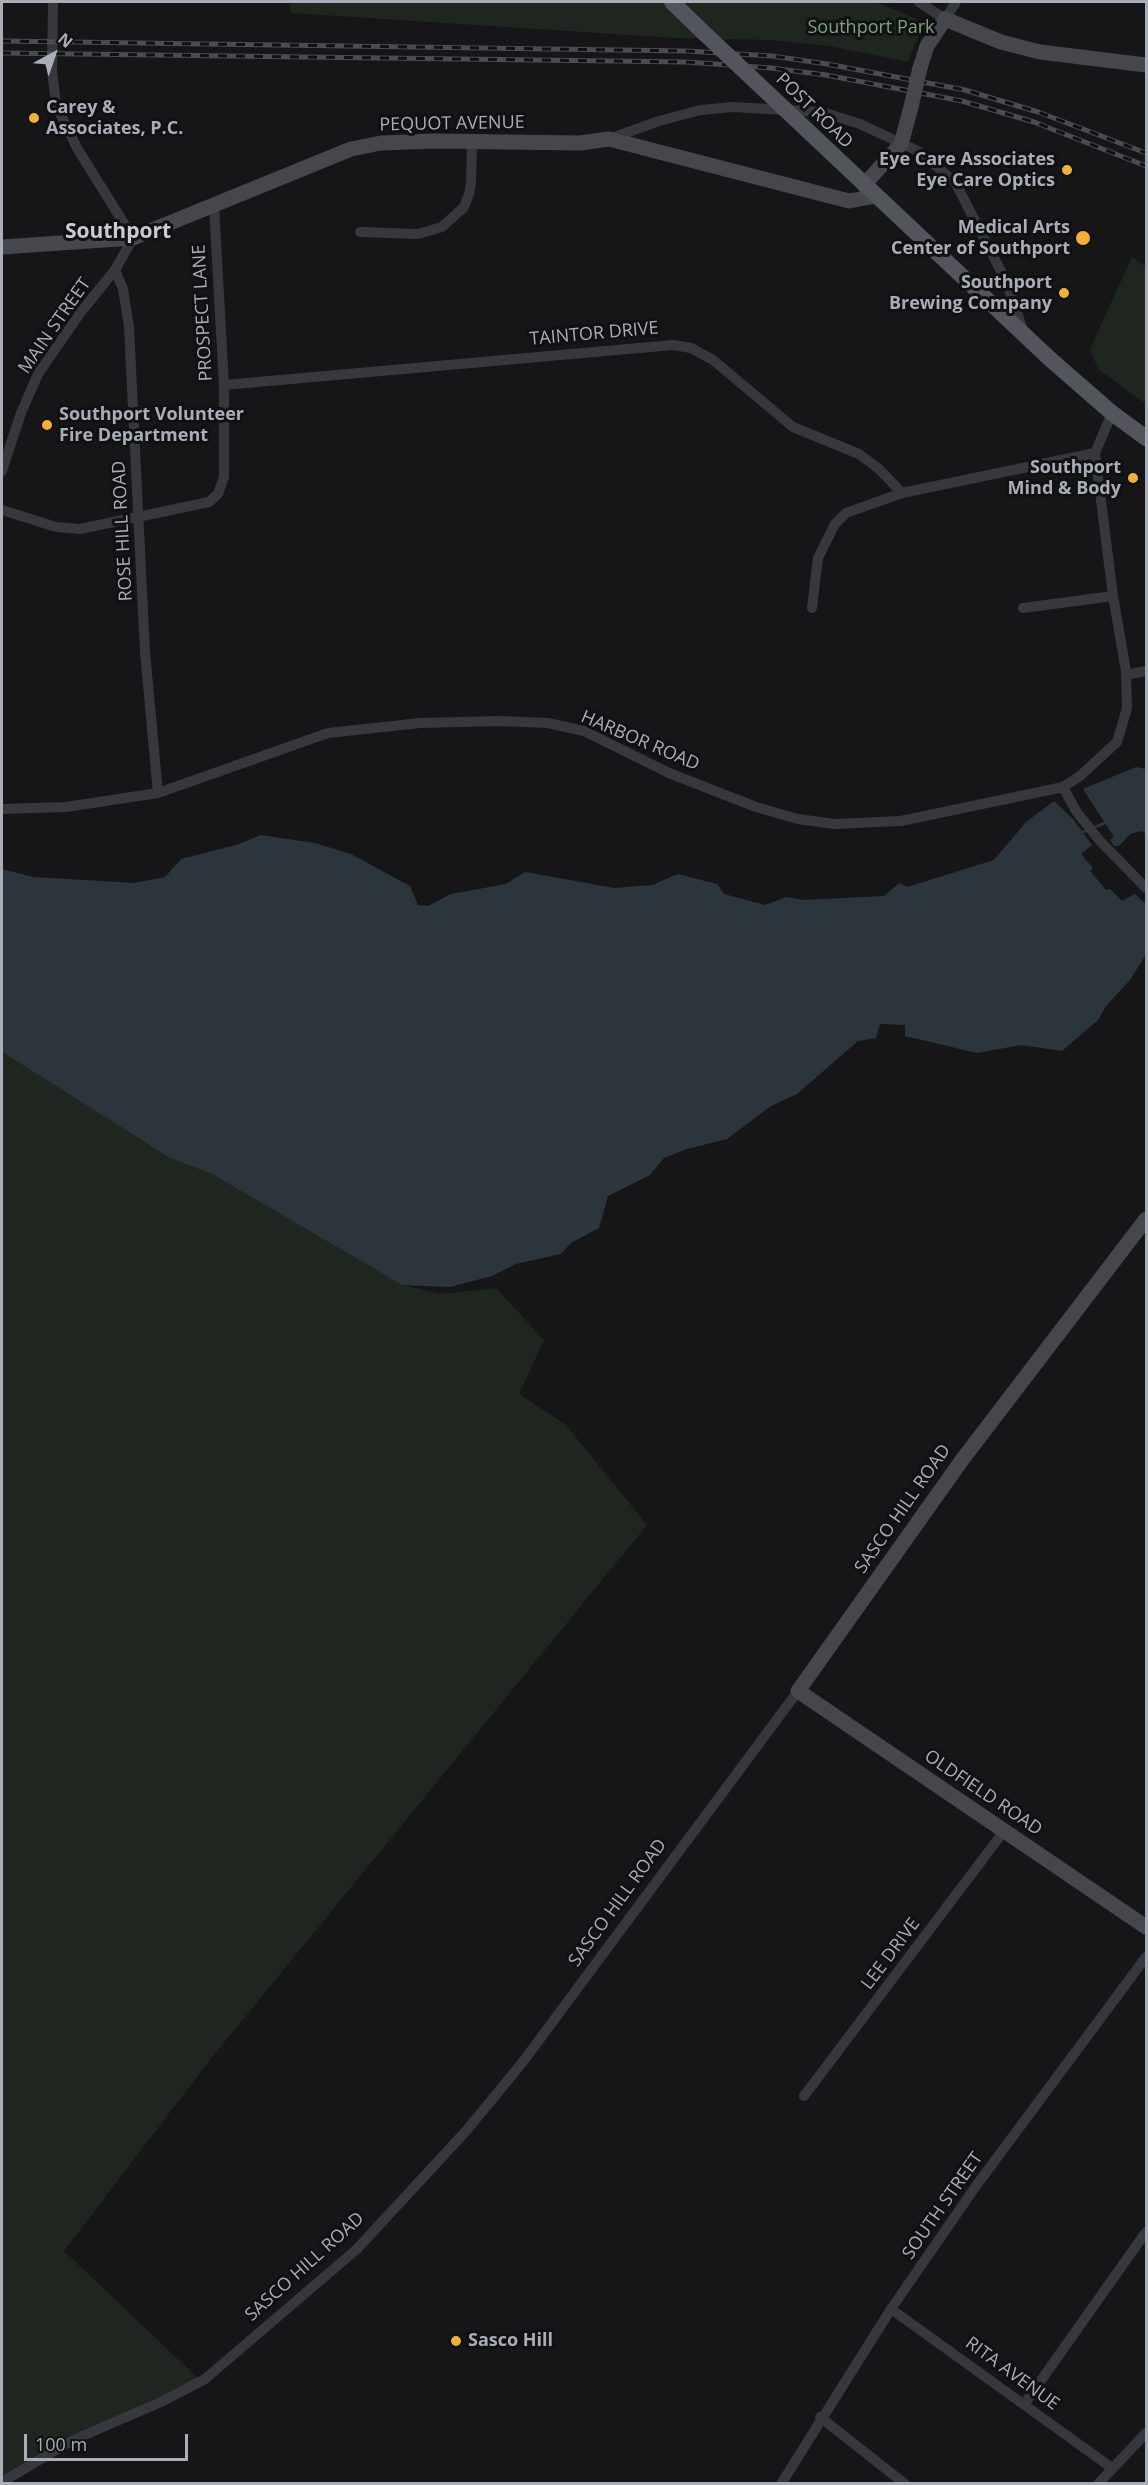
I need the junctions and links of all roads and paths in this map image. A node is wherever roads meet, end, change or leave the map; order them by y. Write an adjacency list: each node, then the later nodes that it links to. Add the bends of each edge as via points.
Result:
1 (53, 2): 13 (street, via 56,105 71,138)
2 (672, 2): 10 (main road, POST ROAD, bridge)
3 (919, 2): 5 (street)
4 (956, 2): 5 (street)
5 (945, 20): 6 (street, via 1040,52); 9 (street, bridge, via 927,46)
6 (1146, 65)
7 (609, 139): 8 (street, PEQUOT AVENUE, via 580,143); 9 (street, via 670,118 732,107 822,112); 10 (street, PEQUOT AVENUE, via 849,201)
8 (472, 141): 11 (street, PEQUOT AVENUE, via 381,143 351,149); 12 (street, via 469,194 464,207 442,227 418,234)
9 (902, 144): 10 (street); 16 (street, via 918,151 955,182 1014,300)
10 (870, 191): 16 (main road, POST ROAD)
11 (214, 206): 13 (street, PEQUOT AVENUE); 17 (street, PROSPECT LANE)
12 (360, 232)
13 (133, 238): 14 (street, PEQUOT AVENUE); 15 (street)
14 (2, 247)
15 (115, 270): 21 (street, MAIN STREET, via 38,374); 24 (street, ROSE HILL ROAD, via 129,327)
16 (1024, 334): 18 (main road, POST ROAD)
17 (224, 385): 22 (street, TAINTOR DRIVE, via 673,345 691,348 713,360 793,427 859,453); 24 (street, PROSPECT LANE, via 224,477 220,490 208,502)
18 (1112, 413): 19 (main road, POST ROAD); 20 (street)
19 (1146, 438)
20 (1095, 453): 22 (street); 25 (street)
21 (2, 471)
22 (902, 493): 26 (street, via 846,513 835,524 818,558)
23 (2, 510): 24 (street, via 56,527 80,529)
24 (139, 518): 31 (street, ROSE HILL ROAD)
25 (1113, 596): 27 (street); 29 (street)
26 (812, 608)
27 (1023, 609)
28 (1146, 671): 29 (street)
29 (1126, 675): 30 (street, via 1127,708 1117,742)
30 (1063, 787): 31 (street, HARBOR ROAD, via 901,821 834,824 756,807 669,773 584,731 548,723 499,721 420,723 328,733); 33 (street, via 1100,841)
31 (158, 793): 32 (street, HARBOR ROAD, via 66,807)
32 (2, 809)
33 (1146, 888)
34 (1146, 1219): 35 (street, SASCO HILL ROAD, via 962,1460)
35 (798, 1691): 36 (street, OLDFIELD ROAD); 46 (street, SASCO HILL ROAD, via 522,2063 466,2131 357,2249 205,2379 73,2440)
36 (1004, 1831): 37 (street, OLDFIELD ROAD); 39 (street, LEE DRIVE)
37 (1146, 1925)
38 (1146, 1957): 41 (street, SOUTH STREET, via 976,2186)
39 (804, 2096)
40 (1146, 2232): 42 (street)
41 (891, 2309): 42 (street, RITA AVENUE); 43 (street, SOUTH STREET)
42 (1025, 2403): 45 (street, RITA AVENUE)
43 (820, 2417): 47 (street, SOUTH STREET); 48 (street)
44 (1146, 2433): 45 (street)
45 (1112, 2468): 49 (street)
46 (2, 2482)
47 (781, 2484)
48 (904, 2484)
49 (1098, 2484)

